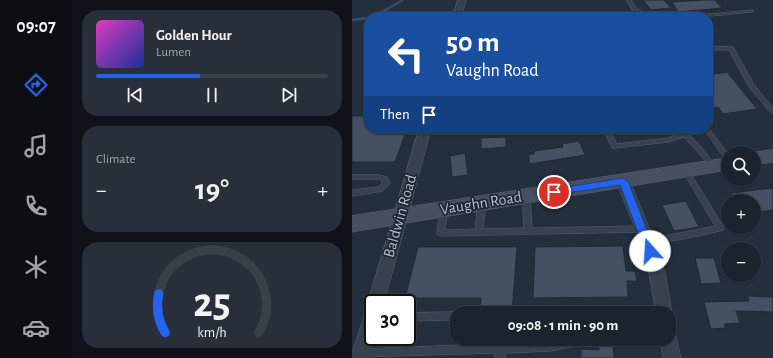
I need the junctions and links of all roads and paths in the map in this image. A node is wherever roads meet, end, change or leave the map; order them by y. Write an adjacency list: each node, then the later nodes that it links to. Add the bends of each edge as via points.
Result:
1 (462, 0): 4 (street)
2 (629, 0): 5 (lane, via 634,9)
3 (752, 11): 6 (lane)
4 (458, 12)
5 (639, 12)
6 (713, 15)
7 (713, 48): 8 (lane, via 732,48 749,83)
8 (773, 112)
9 (424, 134): 26 (street, Baldwin Road)
10 (609, 134): 11 (lane, via 615,146 670,140)
11 (679, 134)
12 (687, 134): 17 (lane)
13 (709, 134): 15 (lane)
14 (773, 156): 16 (street)
15 (721, 159)
16 (761, 159)
17 (721, 161)
18 (721, 163): 19 (street, Vaughn Road)
19 (686, 171): 21 (street, Vaughn Road); 30 (lane, via 720,228)
20 (352, 177): 22 (lane, via 379,177 385,178 386,181 380,189)
21 (623, 181): 23 (street, Vaughn Road); 30 (street)
22 (352, 193)
23 (526, 196): 24 (street, Vaughn Road); 28 (lane)
24 (482, 203): 25 (street, Vaughn Road); 29 (lane)
25 (444, 209): 26 (street, Vaughn Road); 29 (lane, via 441,233)
26 (401, 216): 27 (street, Vaughn Road); 31 (street, Baldwin Road)
27 (352, 224)
28 (528, 231): 29 (lane); 30 (lane)
29 (479, 232)
30 (644, 235): 32 (street, via 657,273)
31 (379, 294)
32 (663, 306)
33 (450, 316): 34 (lane)
34 (416, 317)
35 (364, 343): 40 (street, Baldwin Road)
36 (466, 346): 38 (lane)
37 (555, 346): 39 (lane)
38 (466, 350): 39 (lane); 40 (lane)
39 (500, 353)
40 (360, 355)

